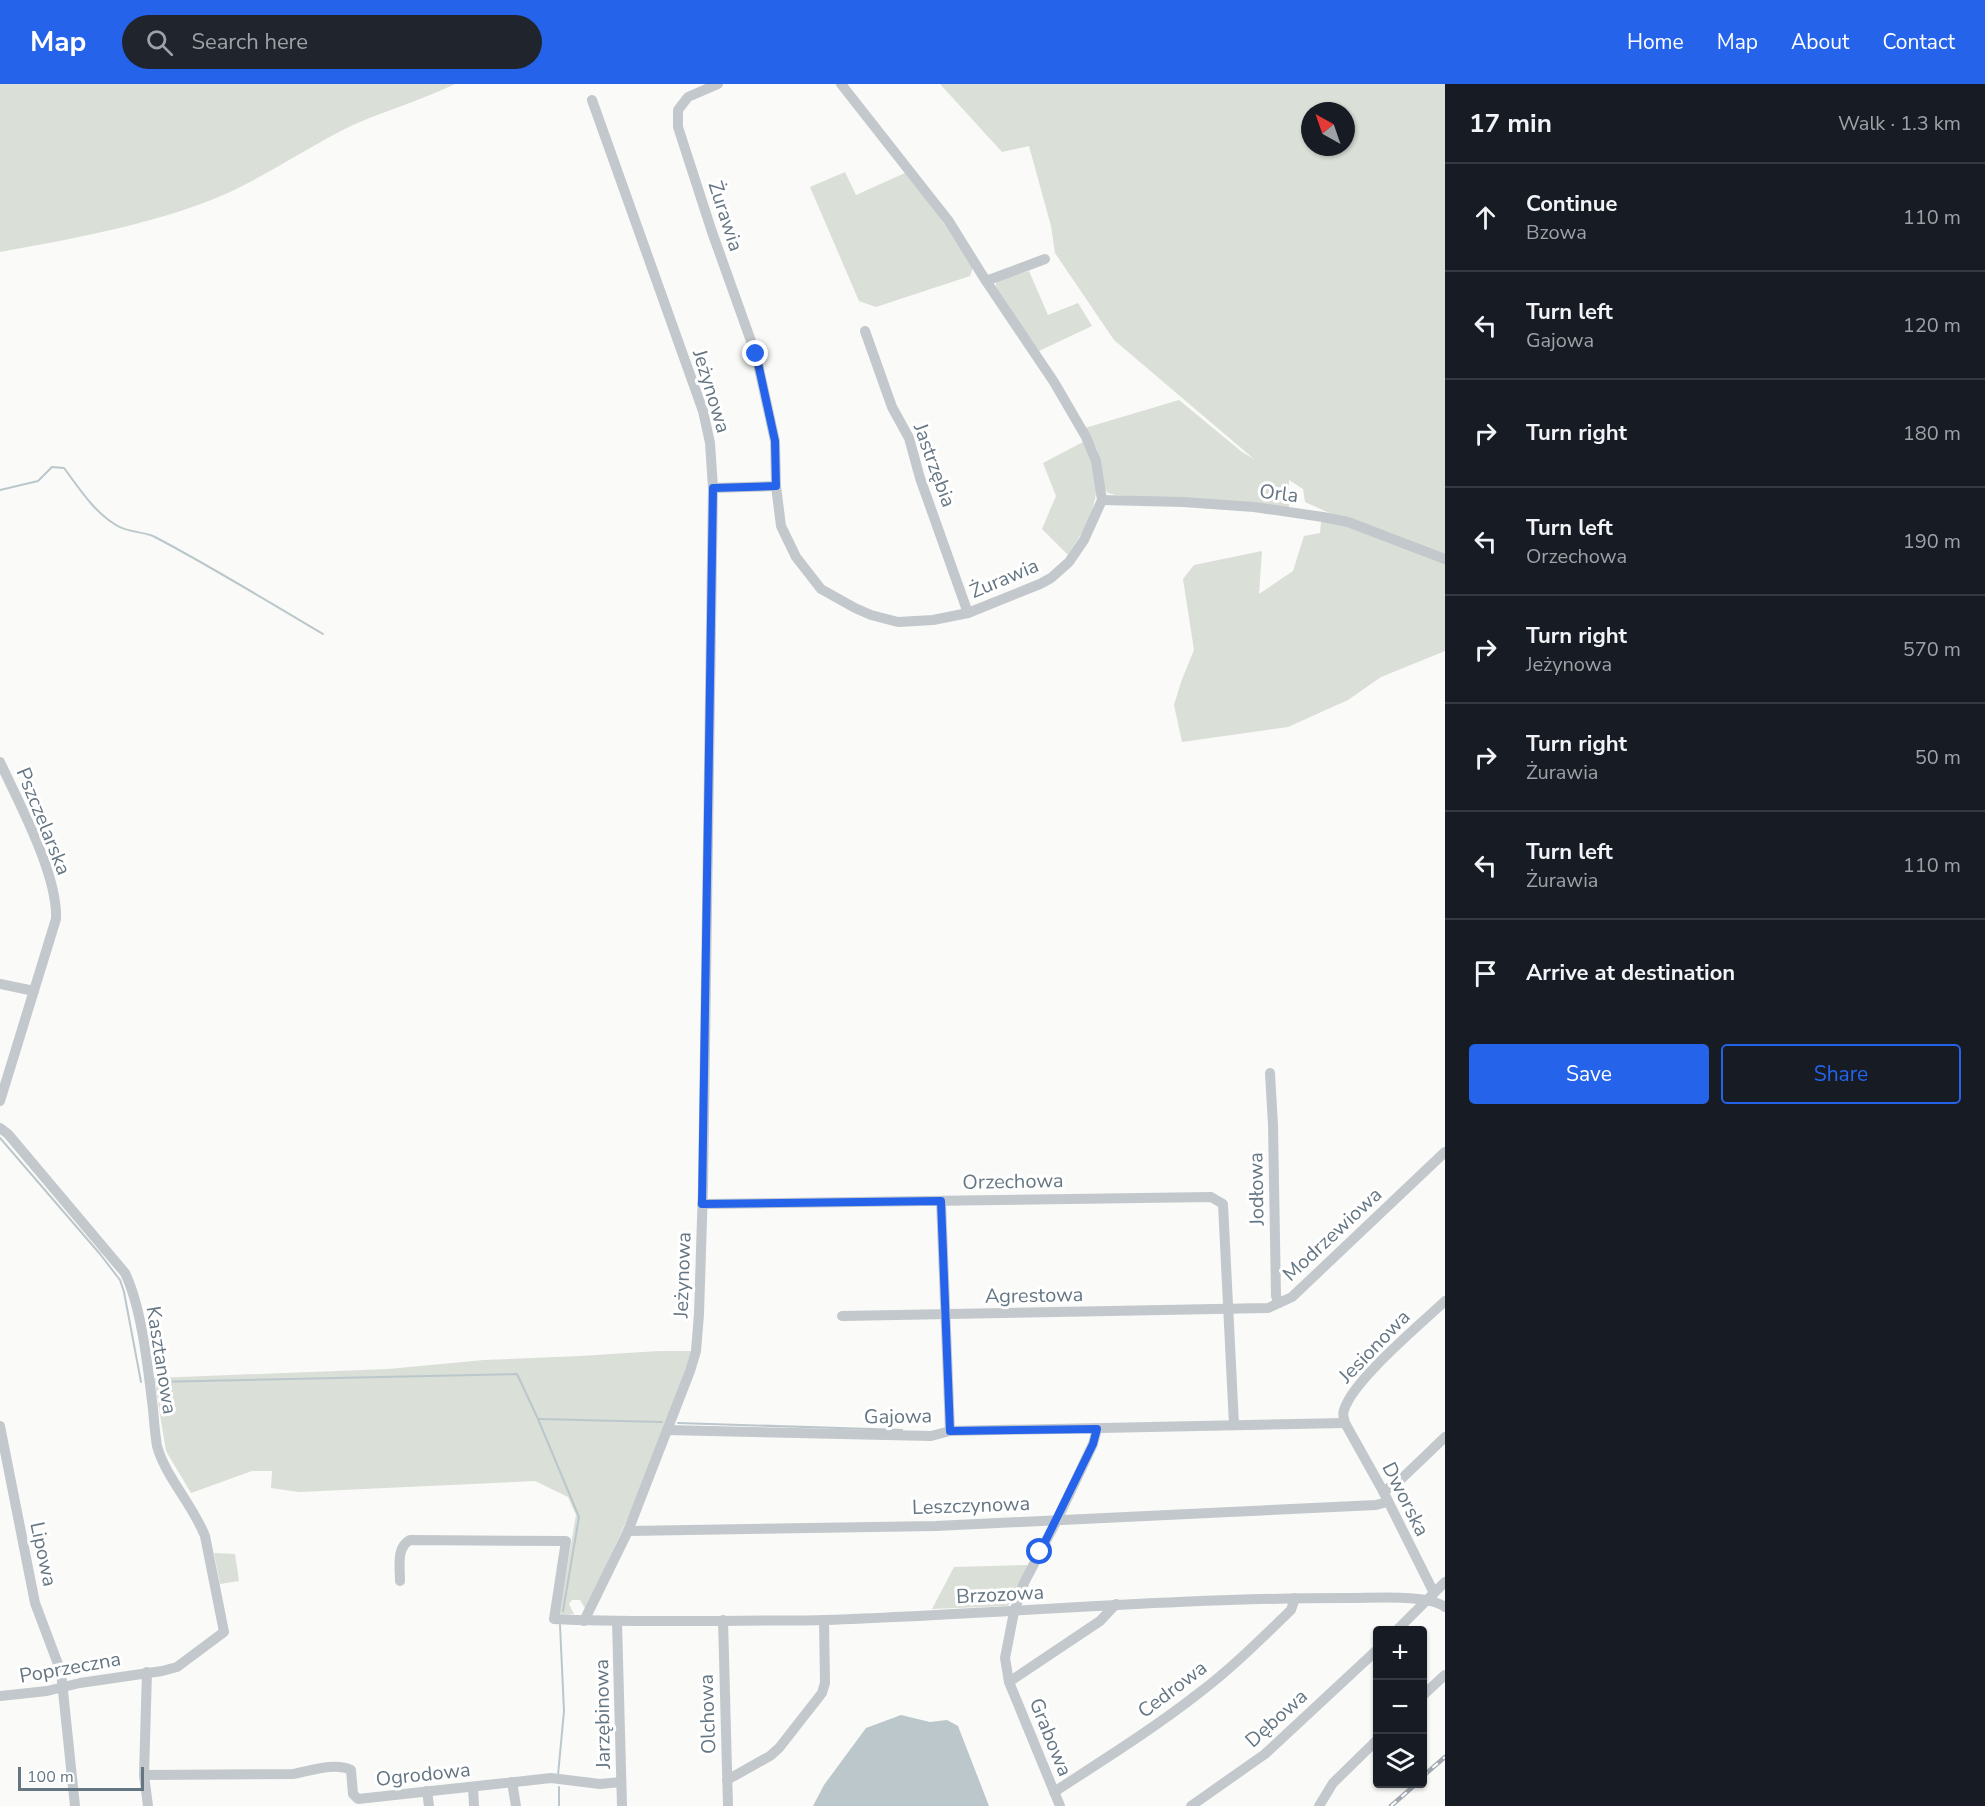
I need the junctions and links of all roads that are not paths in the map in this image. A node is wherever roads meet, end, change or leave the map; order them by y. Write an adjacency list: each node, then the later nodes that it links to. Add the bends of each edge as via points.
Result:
1 (718, 84): 7 (street, Żurawia, via 688,96 678,110 678,127 756,354 775,441)
2 (841, 84): 5 (street, via 929,194)
3 (592, 99): 8 (street, Jeżynowa, via 703,411)
4 (1045, 259): 5 (street)
5 (986, 281): 9 (street, via 1086,436 1096,461)
6 (865, 331): 11 (street, Jastrzębia, via 892,407 909,438)
7 (776, 486): 8 (street); 11 (street, Żurawia, via 787,541 821,589 855,608 898,622)
8 (713, 488): 20 (street, Jeżynowa)
9 (1102, 500): 10 (street, Orla, via 1242,506 1323,517 1348,522); 11 (street, Żurawia, via 1084,540 1060,570 1040,584)
10 (1445, 559)
11 (968, 613)
12 (0, 762): 14 (street, Pszczelarska, via 47,869 57,907)
13 (0, 984): 14 (street)
14 (34, 991): 16 (street, Pszczelarska)
15 (1270, 1073): 22 (street, Jodłowa)
16 (0, 1101)
17 (0, 1128): 49 (street, Kasztanowa, via 132,1286 157,1445 200,1522)
18 (1445, 1152): 22 (street, Modrzewiowa, via 1292,1297)
19 (941, 1201): 20 (street, Orzechowa); 23 (street, Orzechowa, via 1211,1197 1223,1203); 24 (street)
20 (702, 1204): 30 (street, Jeżynowa, via 696,1351)
21 (1445, 1301): 26 (street, Jesionowa, via 1354,1392 1342,1412)
22 (1279, 1303): 23 (street, Modrzewiowa, via 1268,1308)
23 (1228, 1310): 24 (street, Agrestowa); 27 (street)
24 (946, 1315): 25 (street, Agrestowa); 31 (street)
25 (842, 1316)
26 (1345, 1423): 27 (street, Gajowa); 33 (street, Dworska)
27 (1234, 1425): 29 (street, Gajowa)
28 (0, 1426): 54 (street, Lipowa, via 36,1603)
29 (1097, 1429): 31 (street, Gajowa); 35 (street, Grabowa)
30 (666, 1430): 31 (street, Gajowa, via 931,1436); 36 (street, Jeżynowa)
31 (950, 1431)
32 (1445, 1437): 33 (street, via 1396,1484)
33 (1383, 1491): 34 (street, Dworska)
34 (1387, 1502): 35 (street, Leszczynowa); 39 (street, Dworska)
35 (1057, 1520): 36 (street, Leszczynowa); 43 (street, Grabowa, via 1024,1583)
36 (628, 1531): 46 (street, Jeżynowa)
37 (400, 1581): 46 (street, Brzozowa, via 401,1549 410,1540 566,1541 554,1619)
38 (1445, 1582): 39 (street)
39 (1431, 1596): 40 (street, Brzozowa); 42 (street, Brzozowa); 48 (street)
40 (1295, 1598): 41 (street, Brzozowa); 64 (street, Cedrowa, via 1291,1610 1198,1694)
41 (1116, 1604): 43 (street, Brzozowa); 53 (street, Grabowa, via 1100,1621)
42 (1445, 1607)
43 (1014, 1612): 45 (street, Brzozowa); 53 (street, Grabowa, via 1005,1658)
44 (723, 1620): 45 (street, Brzozowa); 47 (street, Brzozowa); 59 (street, Olchowa)
45 (824, 1620): 59 (street, via 822,1693 779,1748)
46 (584, 1621): 47 (street, Brzozowa)
47 (617, 1622): 61 (street, Jarzębinowa)
48 (1401, 1626)
49 (224, 1632): 51 (street, Poprzeczna, via 177,1666)
50 (1373, 1652): 74 (street, Dębowa, via 1265,1754)
51 (147, 1672): 54 (street, Poprzeczna); 58 (street)
52 (1445, 1675): 55 (street)
53 (1009, 1682): 64 (street, Grabowa)
54 (63, 1686): 56 (street, Poprzeczna); 66 (street, Lipowa)
55 (1427, 1691)
56 (0, 1696)
57 (1373, 1742): 75 (street, via 1333,1783)
58 (144, 1775): 65 (street, Ogrodowa, via 293,1774 345,1767 351,1770 353,1794); 67 (street)
59 (727, 1780): 72 (street, Olchowa)
60 (512, 1782): 61 (street, Ogrodowa, via 551,1778 600,1784); 62 (street, Ogrodowa); 70 (street)
61 (621, 1782): 71 (street, Jarzębinowa)
62 (473, 1788): 63 (street, Ogrodowa); 69 (street)
63 (427, 1791): 65 (street, Ogrodowa); 68 (street)
64 (1054, 1792): 73 (street, Grabowa)
65 (358, 1802)
66 (75, 1806)
67 (148, 1806)
68 (429, 1806)
69 (474, 1806)
70 (516, 1806)
71 (622, 1806)
72 (728, 1806)
73 (1060, 1806)
74 (1191, 1806)
75 (1319, 1806)

